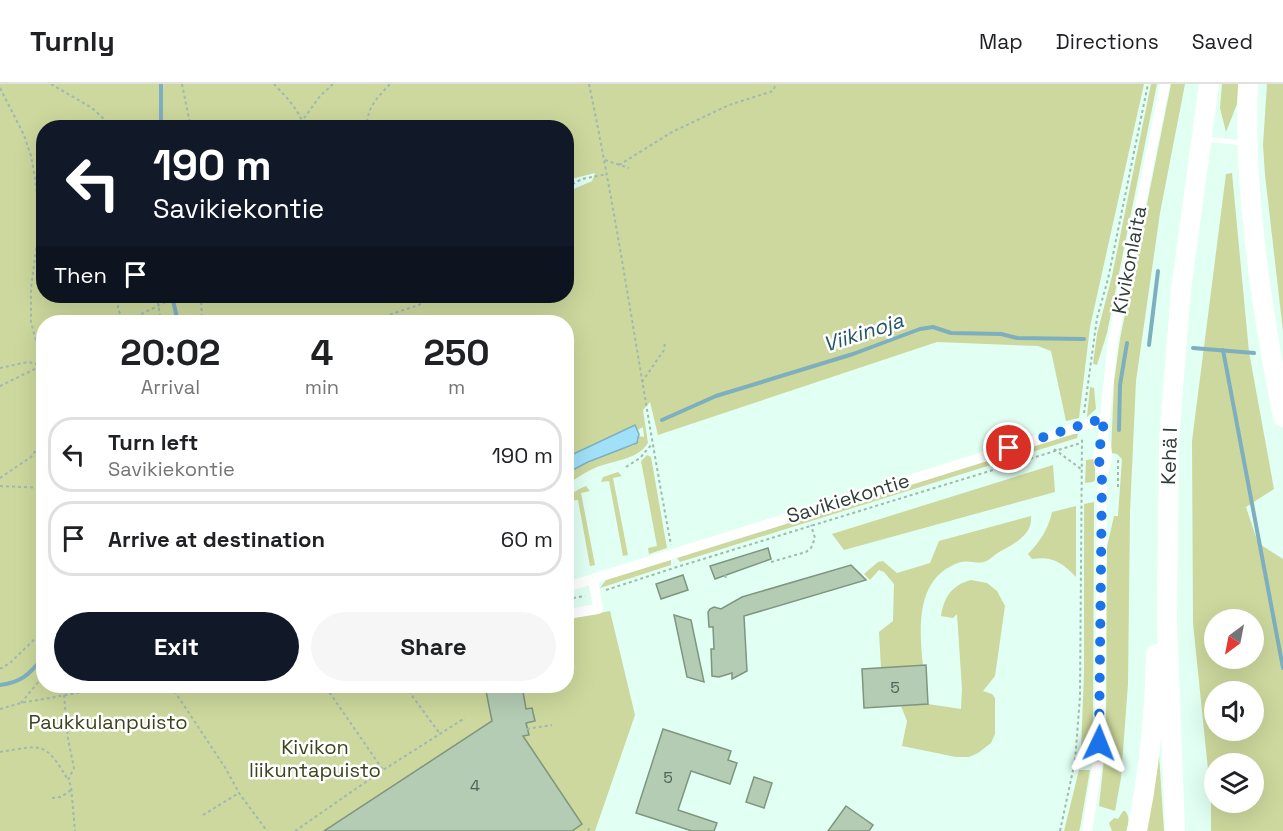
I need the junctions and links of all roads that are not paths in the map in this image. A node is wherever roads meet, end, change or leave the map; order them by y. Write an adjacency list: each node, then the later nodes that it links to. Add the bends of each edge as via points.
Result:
1 (1164, 84): 7 (street, Kivikonlaita, via 1113,340)
2 (1209, 84): 4 (highway, Kehä I)
3 (1248, 84): 5 (highway)
4 (1202, 139): 5 (lane); 8 (highway, Kehä I, via 1180,290)
5 (1248, 143): 6 (highway, via 1258,260)
6 (1283, 417)
7 (1104, 418): 9 (street, Savikiekontie); 12 (street, Kivikonlaita, via 1098,449 1102,474 1100,726)
8 (1167, 516): 13 (highway, via 1151,744); 14 (highway, Kehä I)
9 (592, 580): 10 (street, Savikiekontie); 11 (street, via 598,609)
10 (574, 585)
11 (574, 613)
12 (1088, 831)
13 (1137, 831)
14 (1175, 831)

